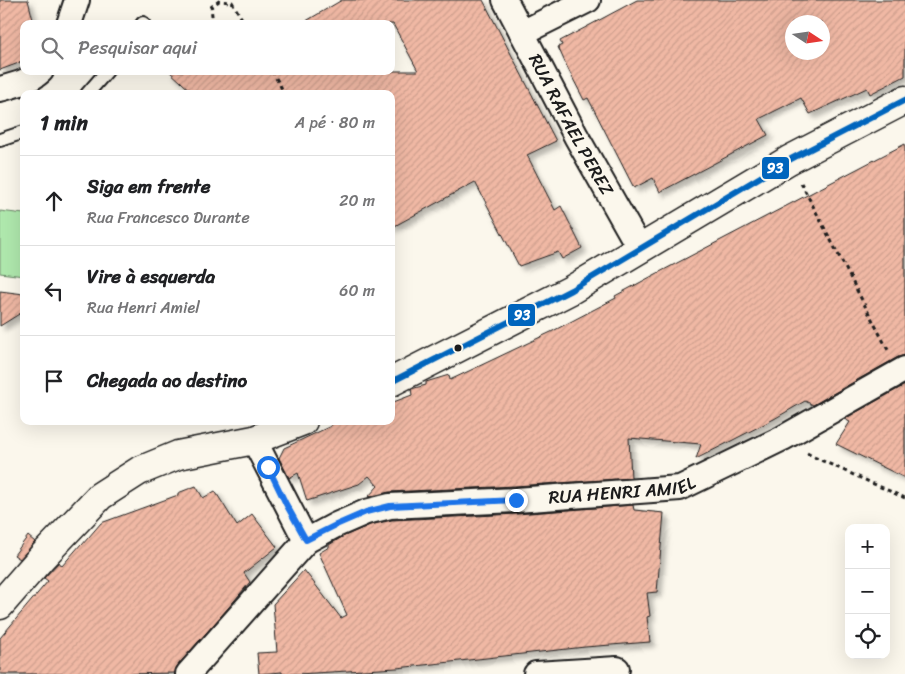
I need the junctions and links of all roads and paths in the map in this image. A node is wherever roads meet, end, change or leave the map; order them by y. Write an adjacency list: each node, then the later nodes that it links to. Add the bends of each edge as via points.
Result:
1 (77, 0): 4 (street)
2 (504, 0): 7 (street, RUA RAFAEL PEREZ)
3 (588, 0): 7 (street)
4 (70, 20)
5 (212, 20): 6 (path, via 211,7 219,1 232,2)
6 (243, 20)
7 (522, 33): 18 (street, RUA RAFAEL PEREZ)
8 (37, 75): 11 (street)
9 (104, 75): 12 (lane)
10 (274, 75): 13 (path)
11 (0, 89)
12 (90, 90)
13 (283, 90)
14 (905, 100): 17 (street)
15 (20, 133): 16 (lane)
16 (0, 140)
17 (789, 160): 18 (street); 19 (path)
18 (640, 248): 20 (street, via 571,290)
19 (902, 370): 22 (street, RUA HENRI AMIEL)
20 (395, 380)
21 (293, 425): 23 (street)
22 (783, 438): 24 (path, via 814,457); 25 (street, RUA HENRI AMIEL, via 680,488 390,506 366,512)
23 (254, 440): 25 (street); 26 (street, via 178,455 139,471 100,496)
24 (905, 498)
25 (306, 540): 28 (street)
26 (0, 605)
27 (617, 669): 29 (street)
28 (188, 674)
29 (536, 674)

